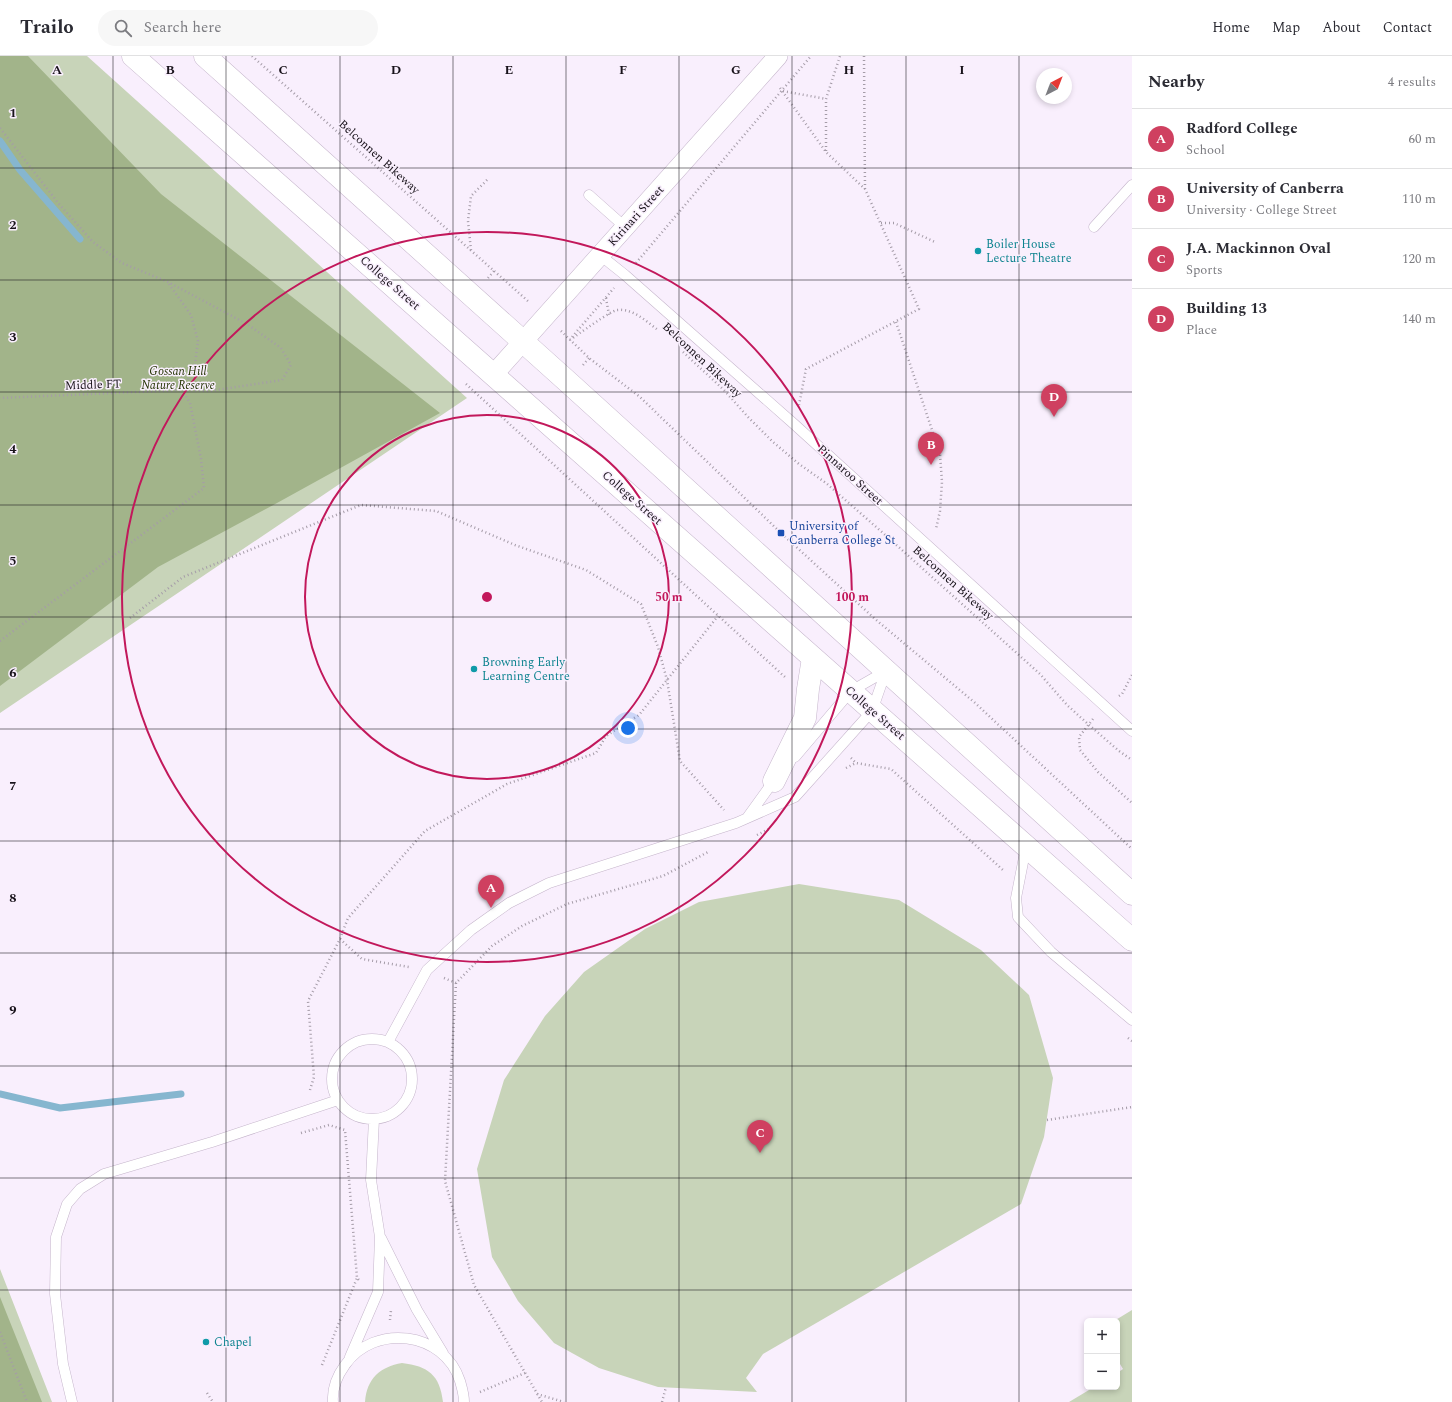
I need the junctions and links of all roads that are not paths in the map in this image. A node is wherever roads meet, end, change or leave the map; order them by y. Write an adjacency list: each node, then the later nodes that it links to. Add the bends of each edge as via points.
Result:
1 (133, 56): 10 (street, College Street)
2 (205, 56): 9 (street)
3 (778, 56): 6 (street, Kirinari Street)
4 (1132, 184): 7 (lane)
5 (589, 195): 6 (lane)
6 (625, 227): 8 (street, Kirinari Street)
7 (1094, 227)
8 (600, 255): 9 (street, Kirinari Street); 15 (lane, Pinnaroo Street, via 794,424)
9 (524, 342): 10 (street, Kirinari Street); 12 (street)
10 (493, 375): 11 (street, College Street)
11 (813, 658): 13 (street, College Street); 16 (street, via 805,718)
12 (886, 671): 13 (lane); 14 (lane); 19 (street)
13 (851, 692): 14 (street, College Street); 16 (lane)
14 (872, 710): 17 (lane, via 795,797); 18 (street, College Street)
15 (1132, 731)
16 (774, 780): 17 (lane)
17 (747, 818): 22 (lane, via 736,824 549,882 509,903 471,930 427,970)
18 (1026, 847): 20 (street, College Street); 21 (lane, via 1016,898 1018,917 1051,952)
19 (1132, 894)
20 (1132, 940)
21 (1132, 1020)
22 (388, 1042): 23 (lane, via 375,1038 361,1040 349,1046 339,1056 332,1078); 24 (lane, via 399,1049 407,1060 412,1073 412,1086 407,1099 399,1109 387,1116)
23 (338, 1100): 24 (lane, via 353,1114); 28 (lane, via 212,1142 104,1174 80,1189 67,1204 56,1237 56,1294 63,1364)
24 (374, 1119): 25 (lane, via 371,1180)
25 (380, 1237): 26 (lane, via 417,1310); 27 (lane, via 378,1292)
26 (445, 1356): 27 (lane, via 428,1344 408,1338 387,1338 367,1345); 30 (lane, via 457,1374)
27 (350, 1357): 29 (lane, via 339,1374)
28 (72, 1402)
29 (333, 1402)
30 (464, 1402)

